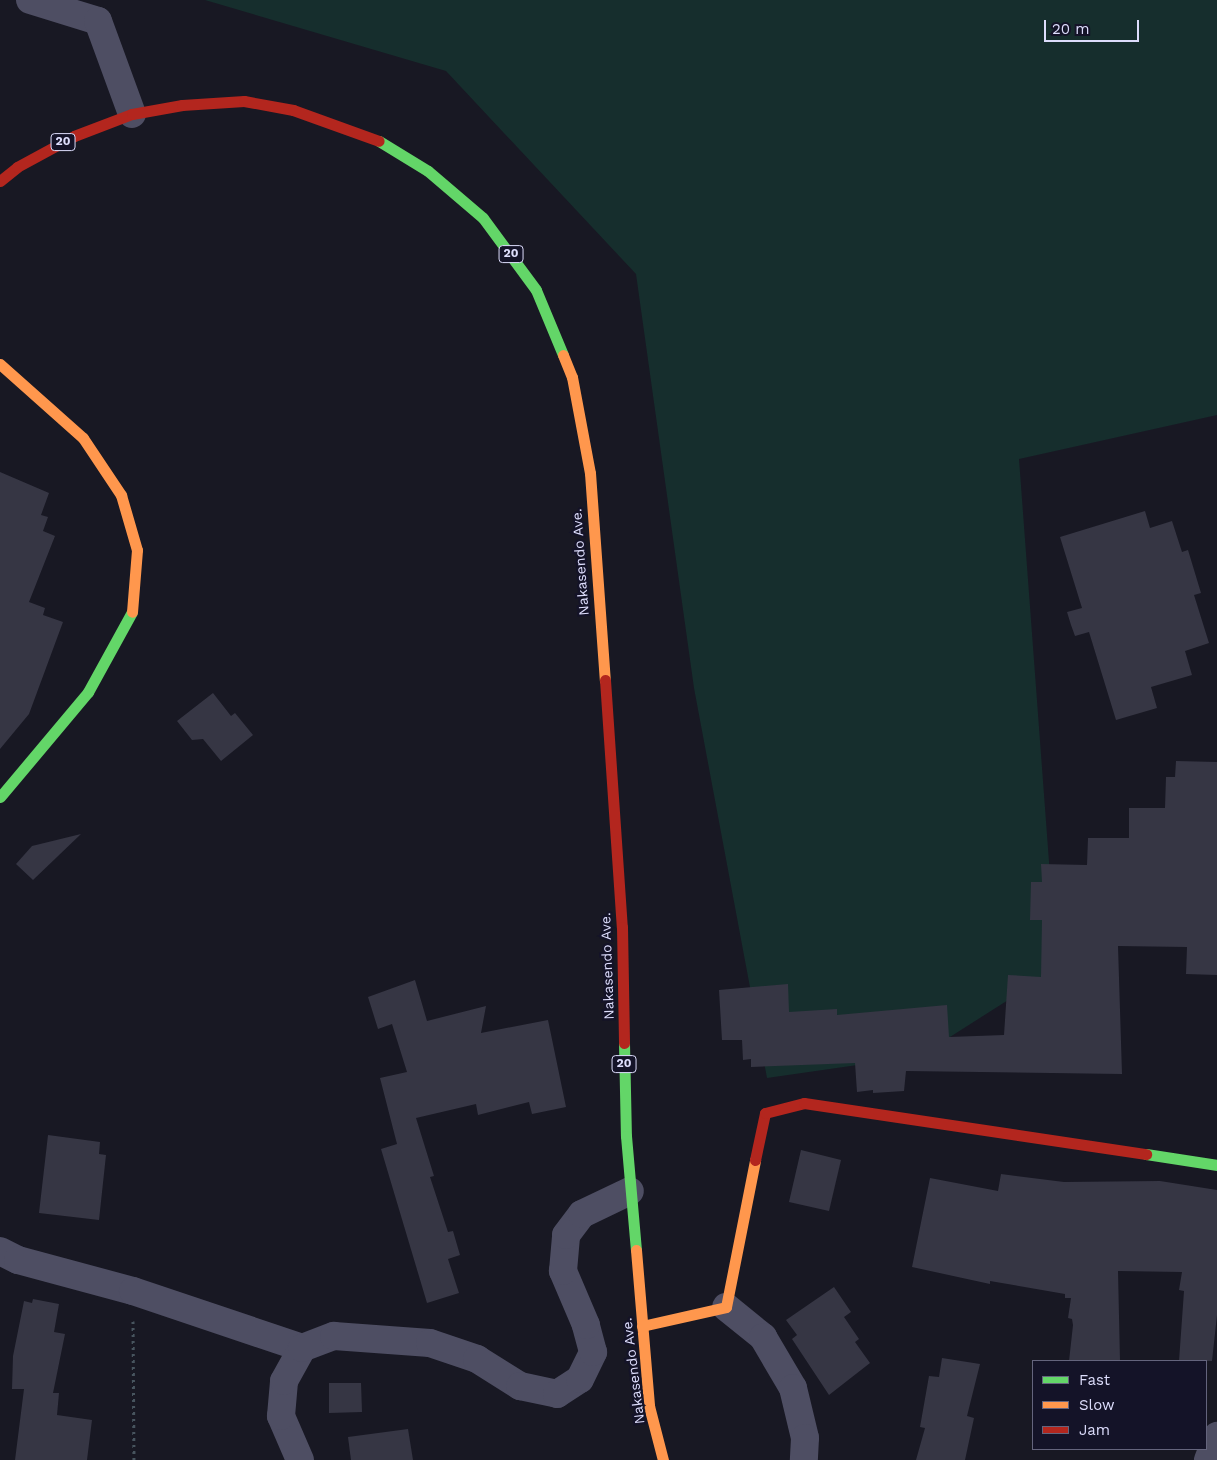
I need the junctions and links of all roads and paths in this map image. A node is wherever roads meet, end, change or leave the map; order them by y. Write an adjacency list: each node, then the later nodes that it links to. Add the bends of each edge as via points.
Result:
1 (30, 0): 2 (street, via 98,21)
2 (132, 114): 3 (main road, Nakasendo Ave. / 20, via 74,136 17,167); 7 (main road, Nakasendo Ave. / 20, via 182,105 244,101 292,110 350,128 390,146 456,194 483,218 536,290 572,377 590,473 622,927)
3 (0, 181)
4 (0, 364): 5 (main road, via 83,438 121,495 138,550 132,614 88,692)
5 (0, 797)
6 (1217, 1165): 10 (main road, via 804,1103 765,1112)
7 (630, 1191): 11 (main road, Nakasendo Ave. / 20); 12 (street, via 582,1214 566,1236 563,1271 586,1325 593,1352 580,1379 557,1394 520,1386 477,1359 430,1343 334,1336)
8 (0, 1251): 9 (street, via 18,1260)
9 (133, 1291): 12 (street); 14 (path)
10 (726, 1307): 11 (main road); 17 (street, via 763,1337 793,1388 805,1438)
11 (642, 1326): 16 (main road, Nakasendo Ave. / 20, via 649,1406)
12 (302, 1348): 15 (street, via 284,1381 281,1416)
13 (1217, 1436): 18 (street)
14 (134, 1460)
15 (300, 1460)
16 (663, 1460)
17 (804, 1460)
18 (1208, 1460)

